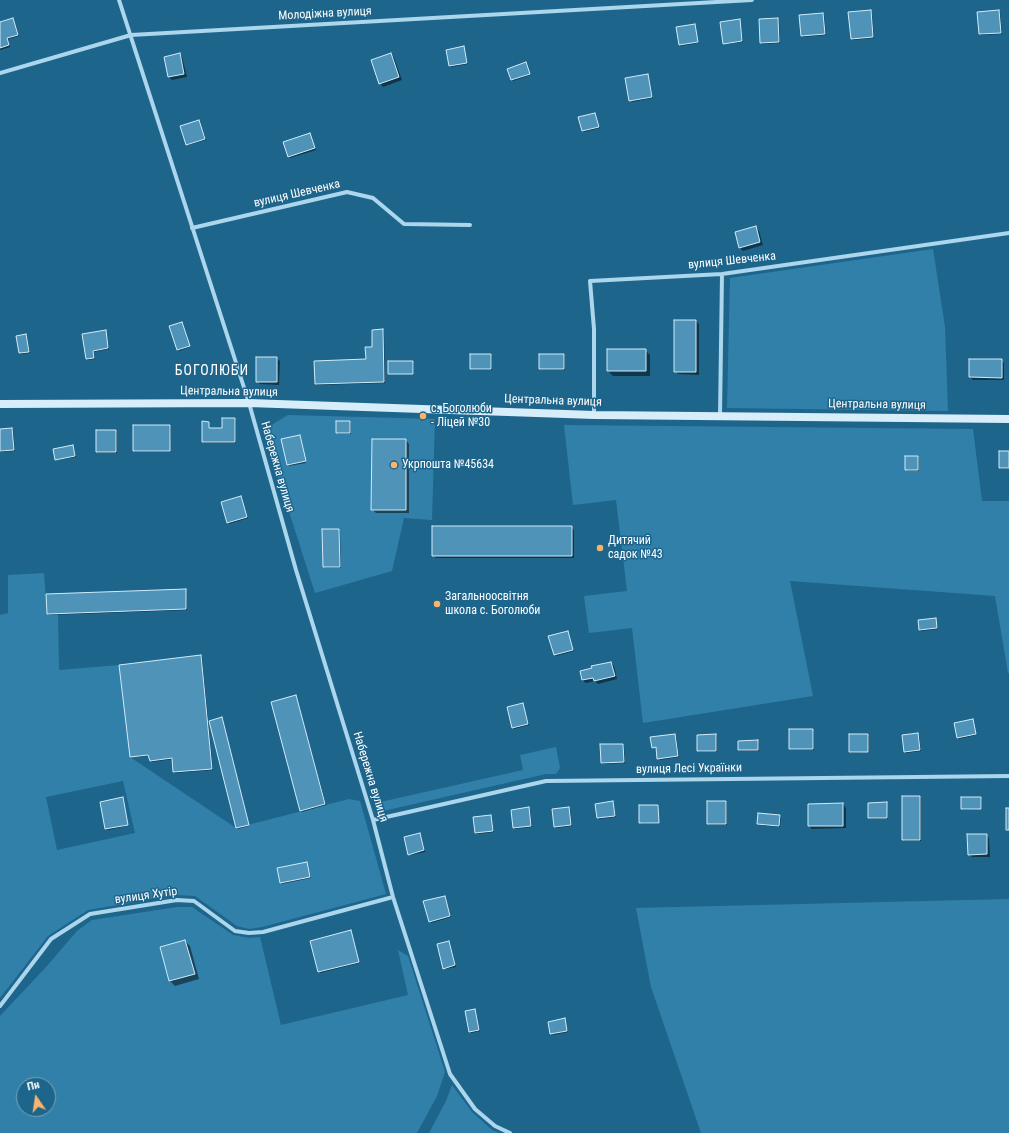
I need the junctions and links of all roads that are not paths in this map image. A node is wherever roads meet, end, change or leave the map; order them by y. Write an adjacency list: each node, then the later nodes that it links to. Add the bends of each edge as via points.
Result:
1 (119, 0): 3 (street)
2 (752, 0): 3 (street, Молодіжна вулиця)
3 (131, 35): 4 (street, Молодіжна вулиця); 6 (street)
4 (0, 73)
5 (470, 225): 6 (street, вулиця Шевченка, via 404,224 373,198 347,192)
6 (192, 228): 9 (street)
7 (1009, 233): 8 (street, вулиця Шевченка)
8 (722, 274): 11 (street, вулиця Шевченка, via 590,281 594,329); 12 (street)
9 (249, 403): 10 (street, Центральна вулиця); 11 (street, Центральна вулиця); 15 (street, Набережна вулиця, via 296,570)
10 (0, 404)
11 (594, 415): 12 (street, Центральна вулиця)
12 (720, 415): 13 (street, Центральна вулиця)
13 (1009, 419)
14 (1009, 776): 15 (street, вулиця Лесі Українки, via 546,781)
15 (373, 820): 16 (street, Набережна вулиця)
16 (393, 897): 17 (street, вулиця Хутір, via 263,932 249,933 235,931 194,901 177,900 90,914 51,939); 18 (street, Набережна вулиця, via 450,1074 475,1108 495,1126)
17 (0, 1006)
18 (510, 1133)

